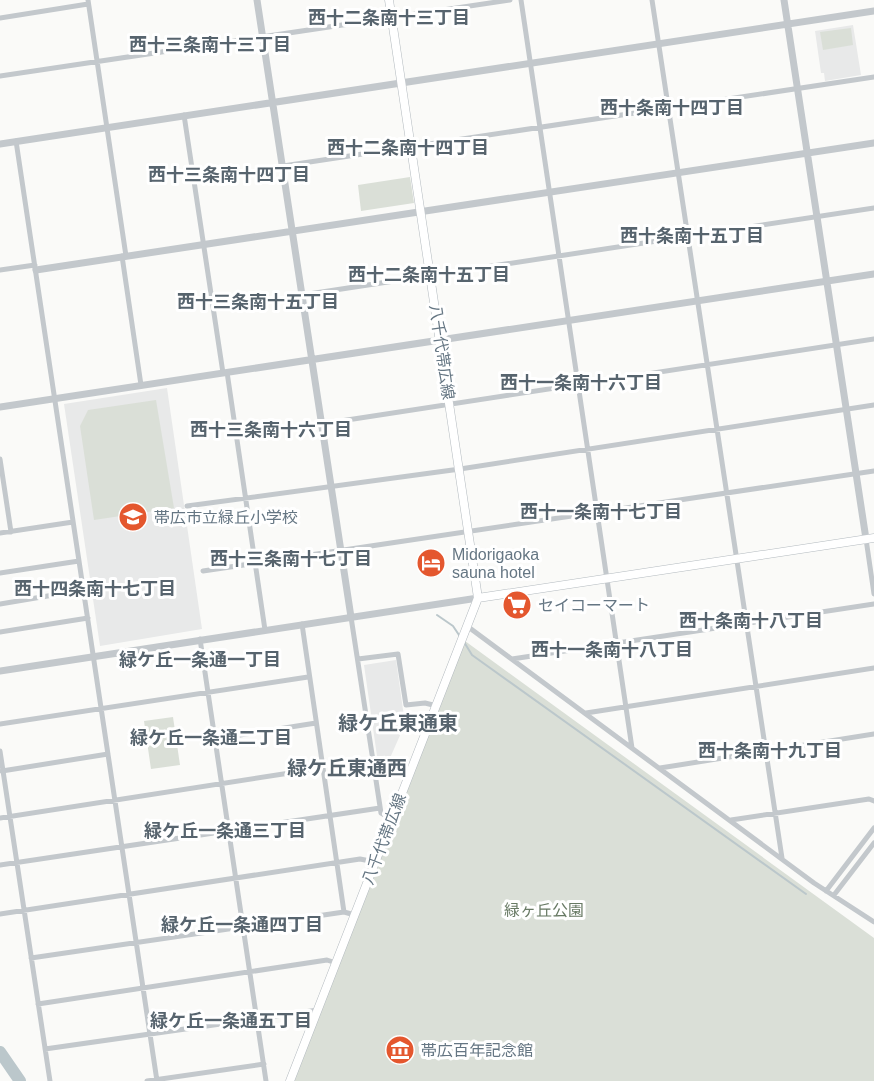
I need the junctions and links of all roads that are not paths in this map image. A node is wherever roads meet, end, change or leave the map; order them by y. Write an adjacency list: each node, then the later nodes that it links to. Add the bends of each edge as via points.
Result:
1 (257, 0): 12 (street)
2 (389, 0): 10 (main road, 八千代帯広線)
3 (510, 0): 10 (street)
4 (521, 0): 15 (street)
5 (652, 0): 13 (street)
6 (784, 0): 11 (street)
7 (88, 2): 9 (street); 14 (street)
8 (874, 11): 11 (street)
9 (0, 18)
10 (392, 18): 12 (street); 18 (main road, 八千代帯広線)
11 (788, 24): 13 (street); 19 (street)
12 (263, 36): 14 (street); 20 (street)
13 (659, 44): 15 (street); 21 (street)
14 (96, 63): 16 (street); 23 (street)
15 (530, 63): 18 (street); 24 (street)
16 (0, 76)
17 (874, 77): 19 (street)
18 (401, 83): 20 (street); 28 (main road, 八千代帯広線)
19 (797, 89): 21 (street); 29 (street)
20 (274, 101): 22 (street); 30 (street)
21 (669, 108): 24 (street); 31 (street)
22 (184, 115): 23 (street); 38 (street)
23 (106, 127): 25 (street); 39 (street)
24 (540, 128): 28 (street); 32 (street)
25 (16, 141): 27 (street); 41 (street)
26 (874, 143): 29 (street)
27 (0, 144)
28 (411, 147): 30 (street); 34 (main road, 八千代帯広線)
29 (807, 153): 31 (street); 35 (street)
30 (283, 166): 36 (street)
31 (678, 173): 32 (street); 37 (street)
32 (550, 192): 34 (street); 40 (street)
33 (874, 208): 35 (street)
34 (421, 211): 36 (street); 44 (main road, 八千代帯広線)
35 (817, 218): 37 (street); 45 (street)
36 (292, 230): 38 (street); 46 (street)
37 (688, 237): 40 (street); 47 (street)
38 (204, 244): 39 (street); 54 (street)
39 (124, 256): 41 (street); 55 (street)
40 (559, 256): 44 (street); 48 (street)
41 (35, 267): 42 (street); 57 (street)
42 (0, 270)
43 (874, 274): 45 (street)
44 (430, 275): 46 (street); 50 (main road, 八千代帯広線)
45 (826, 281): 47 (street); 51 (street)
46 (302, 295): 52 (street)
47 (698, 301): 48 (street); 53 (street)
48 (569, 321): 50 (street); 56 (street)
49 (874, 339): 51 (street)
50 (440, 341): 52 (street); 58 (main road, 八千代帯広線)
51 (836, 345): 53 (street); 61 (street)
52 (312, 360): 54 (street); 62 (street)
53 (707, 365): 56 (street); 63 (street)
54 (225, 373): 55 (street); 71 (street)
55 (141, 385): 57 (street)
56 (579, 385): 58 (street); 64 (street)
57 (55, 398): 60 (street); 74 (street)
58 (449, 405): 62 (street); 66 (main road, 八千代帯広線)
59 (874, 405): 61 (street)
60 (0, 406)
61 (846, 410): 63 (street); 68 (street)
62 (321, 424): 69 (street)
63 (717, 430): 64 (street); 70 (street)
64 (589, 449): 66 (street); 73 (street)
65 (0, 459): 75 (street)
66 (460, 469): 69 (street); 77 (main road, 八千代帯広線)
67 (874, 471): 68 (street)
68 (855, 475): 70 (street); 78 (street)
69 (331, 488): 71 (street); 79 (street)
70 (727, 494): 73 (street); 80 (street)
71 (244, 500): 72 (street); 82 (street)
72 (187, 506)
73 (598, 513): 77 (street); 85 (street)
74 (73, 522): 75 (street); 81 (street)
75 (11, 532): 76 (street)
76 (0, 533)
77 (470, 533): 79 (street); 88 (main road, 八千代帯広線)
78 (870, 539): 80 (main road); 87 (street)
79 (341, 552): 82 (street); 91 (street)
80 (737, 558): 85 (main road); 93 (street)
81 (79, 561): 84 (street); 86 (street)
82 (255, 563): 83 (street); 96 (street)
83 (202, 571)
84 (0, 573)
85 (608, 576): 88 (main road); 99 (street)
86 (83, 590): 89 (street); 92 (street)
87 (874, 594)
88 (478, 598): 91 (street); 95 (main road, 八千代帯広線)
89 (0, 604)
90 (874, 604): 93 (street)
91 (351, 617): 94 (street); 101 (street)
92 (88, 618): 97 (street); 100 (street)
93 (747, 622): 99 (street); 106 (street)
94 (302, 624): 96 (street); 105 (street)
95 (467, 626): 102 (street); 108 (main road, 八千代帯広線)
96 (265, 630): 98 (street)
97 (0, 632)
98 (200, 639): 100 (street); 107 (street)
99 (617, 642): 102 (street); 109 (street)
100 (93, 656): 104 (street); 110 (street)
101 (358, 659): 108 (street, via 398,654 406,705); 126 (street)
102 (512, 659): 111 (street)
103 (874, 668): 106 (street)
104 (0, 671)
105 (308, 677): 107 (street); 112 (street)
106 (756, 687): 109 (street); 118 (street)
107 (207, 691): 110 (street); 115 (street)
108 (437, 706): 131 (main road, 八千代帯広線)
109 (628, 706): 111 (street); 116 (street)
110 (101, 708): 113 (street); 119 (street)
111 (586, 713): 116 (street)
112 (316, 723): 115 (street); 120 (street)
113 (0, 724)
114 (874, 734): 118 (street)
115 (215, 739): 123 (street)
116 (632, 748): 121 (street)
117 (0, 751): 122 (street)
118 (766, 752): 121 (street); 127 (street)
119 (108, 754): 122 (street); 124 (street)
120 (322, 768): 123 (street); 128 (street)
121 (660, 768): 132 (street)
122 (2, 771): 129 (street)
123 (222, 785): 124 (street); 133 (street)
124 (115, 800): 129 (street); 136 (street)
125 (874, 801): 127 (street)
126 (380, 807): 128 (street); 131 (street, via 381,813)
127 (775, 814): 132 (street); 137 (street)
128 (329, 815): 133 (street); 140 (street)
129 (10, 816): 130 (street); 138 (street)
130 (0, 818)
131 (392, 819): 139 (main road, 八千代帯広線)
132 (730, 820): 137 (street)
133 (228, 830): 136 (street); 142 (street)
134 (873, 833): 143 (street)
135 (874, 843): 145 (street)
136 (123, 847): 138 (street); 144 (street)
137 (782, 858): 143 (street)
138 (17, 862): 141 (street); 146 (street)
139 (375, 862): 140 (street, via 360,859); 149 (main road, 八千代帯広線)
140 (337, 863): 142 (street); 147 (street)
141 (0, 865)
142 (236, 879): 144 (street); 151 (street)
143 (826, 891): 145 (street)
144 (129, 894): 146 (street); 152 (street)
145 (834, 896): 150 (street)
146 (24, 911): 148 (street); 153 (street)
147 (344, 912): 149 (street); 151 (street)
148 (0, 914)
149 (355, 915): 154 (main road, 八千代帯広線)
150 (874, 922)
151 (243, 926): 152 (street); 155 (street)
152 (136, 941): 153 (street); 156 (street)
153 (32, 958): 157 (street)
154 (336, 963): 155 (street, via 327,960); 158 (main road, 八千代帯広線)
155 (250, 972): 156 (street); 159 (street)
156 (143, 988): 157 (street); 160 (street)
157 (38, 1004): 161 (street)
158 (318, 1010): 159 (street); 167 (main road, 八千代帯広線)
159 (257, 1018): 160 (street); 162 (street)
160 (150, 1034): 161 (street); 163 (street)
161 (45, 1049): 164 (street)
162 (264, 1064): 163 (street); 166 (street)
163 (157, 1080): 165 (street)
164 (50, 1081)
165 (147, 1081)
166 (266, 1081)
167 (290, 1081)

